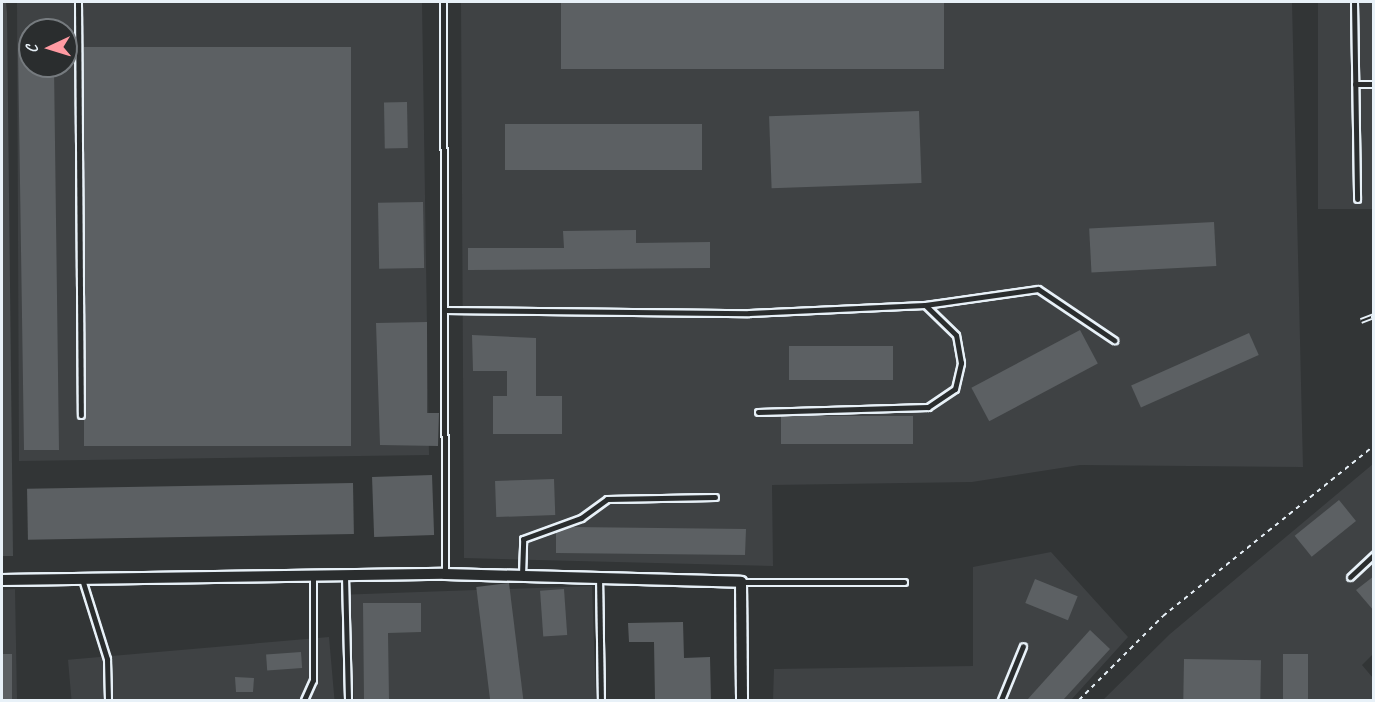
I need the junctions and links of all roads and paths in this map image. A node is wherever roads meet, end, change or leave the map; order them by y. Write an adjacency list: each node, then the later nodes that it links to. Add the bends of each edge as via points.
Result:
1 (78, 2): 11 (lane)
2 (443, 2): 8 (lane)
3 (1354, 2): 4 (lane)
4 (1355, 84): 5 (lane); 6 (lane)
5 (1374, 84)
6 (1357, 199)
7 (926, 305): 8 (lane, via 749,313); 9 (lane, via 1038,289); 10 (lane, via 956,335 961,363 955,389 928,407)
8 (445, 310): 15 (lane)
9 (1114, 340)
10 (758, 412)
11 (81, 415)
12 (1374, 446): 32 (path, via 1163,615)
13 (715, 497): 16 (lane, via 607,499 581,518 523,539)
14 (1374, 555): 20 (lane)
15 (445, 574): 16 (street); 17 (street)
16 (522, 574): 19 (street)
17 (345, 575): 18 (street); 28 (lane)
18 (313, 576): 21 (street); 27 (lane, via 313,680)
19 (599, 576): 23 (street); 29 (lane)
20 (1350, 577)
21 (82, 579): 22 (street); 26 (lane, via 107,659)
22 (2, 580)
23 (741, 582): 24 (lane); 30 (street)
24 (904, 582)
25 (1023, 646): 31 (lane)
26 (108, 700)
27 (304, 700)
28 (348, 700)
29 (601, 700)
30 (742, 700)
31 (1001, 700)
32 (1079, 700)

